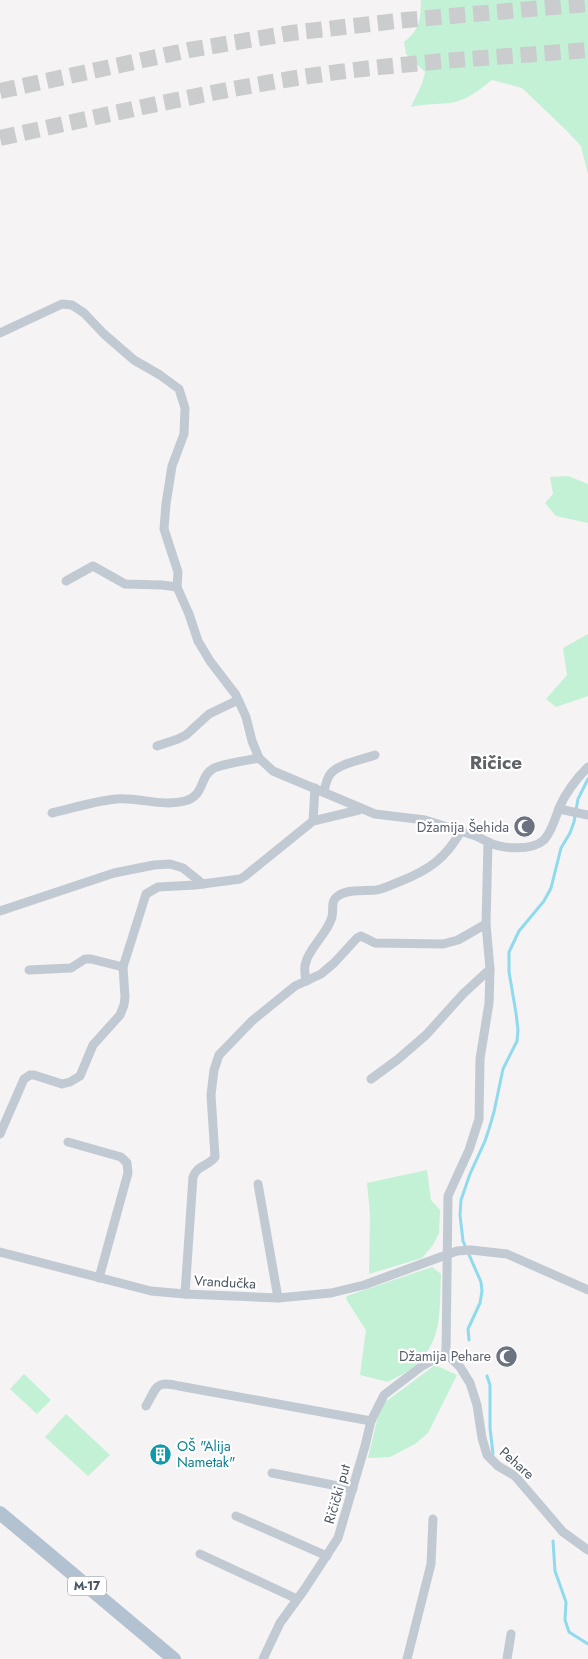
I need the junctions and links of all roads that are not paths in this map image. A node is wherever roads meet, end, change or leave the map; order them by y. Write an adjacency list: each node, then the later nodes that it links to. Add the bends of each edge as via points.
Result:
1 (0, 333): 3 (street, via 62,304 72,305 134,360 179,390 185,408 184,434 172,466 164,528 178,572)
2 (66, 582): 3 (street, via 93,566 125,584)
3 (178, 587): 4 (street, via 198,641)
4 (238, 700): 5 (street, via 209,714 178,740); 7 (street)
5 (157, 746)
6 (375, 755): 9 (street, via 332,770)
7 (259, 758): 9 (street, via 273,770); 12 (street, via 214,768 199,792 187,801 161,803 114,799)
8 (588, 766): 11 (street, via 576,779)
9 (320, 790): 10 (street); 14 (street)
10 (360, 808): 14 (street); 15 (street, via 375,814 425,820)
11 (559, 809): 13 (street); 16 (street, via 543,841 517,848)
12 (52, 813)
13 (585, 814)
14 (313, 821): 17 (street, via 240,879)
15 (461, 831): 16 (street); 23 (street, via 453,845 427,869 378,890 349,892 335,898 330,922 306,960)
16 (488, 842): 19 (street)
17 (203, 884): 18 (street, via 183,868 170,864 154,865 114,873); 20 (street, via 158,887 146,894)
18 (0, 911)
19 (486, 924): 21 (street); 23 (street, via 458,940 443,944 375,943 360,936 321,974)
20 (123, 968): 22 (street, via 85,959 71,968); 25 (street, via 124,1006 93,1045 80,1076 62,1084 30,1075 24,1079)
21 (490, 969): 24 (street, via 426,1035); 29 (street, via 489,1003 480,1059 479,1119 448,1196)
22 (29, 970)
23 (307, 981): 32 (street, via 295,986 253,1020 219,1055 210,1095 215,1157 198,1168 193,1177)
24 (371, 1079)
25 (1, 1130)
26 (68, 1142): 30 (street, via 121,1158 127,1163 128,1173)
27 (258, 1184): 33 (street)
28 (0, 1252): 30 (street, Vrandučka)
29 (447, 1256): 31 (street, Vrandučka, via 470,1250 507,1254); 33 (street, Vrandučka, via 364,1285 331,1293); 34 (street)
30 (99, 1278): 32 (street, Vrandučka, via 151,1291)
31 (588, 1290)
32 (185, 1294): 33 (street, Vrandučka)
33 (278, 1298)
34 (446, 1353): 36 (street, Ričički put, via 422,1366 384,1395); 42 (street, Pehare, via 470,1383 487,1455 515,1476 563,1532)
35 (146, 1406): 36 (street, via 156,1388 165,1382)
36 (371, 1421): 38 (street, Ričički put)
37 (272, 1473): 38 (street)
38 (353, 1489): 44 (street, Ričički put, via 338,1538)
39 (0, 1513): 47 (main road, M-17)
40 (236, 1516): 44 (street)
41 (433, 1519): 49 (street, via 431,1564)
42 (588, 1550)
43 (200, 1554): 45 (street)
44 (327, 1556): 45 (street, Ričički put)
45 (297, 1599): 48 (street, Ričički put, via 280,1622)
46 (511, 1634): 50 (street)
47 (174, 1659)
48 (263, 1659)
49 (407, 1659)
50 (506, 1659)

